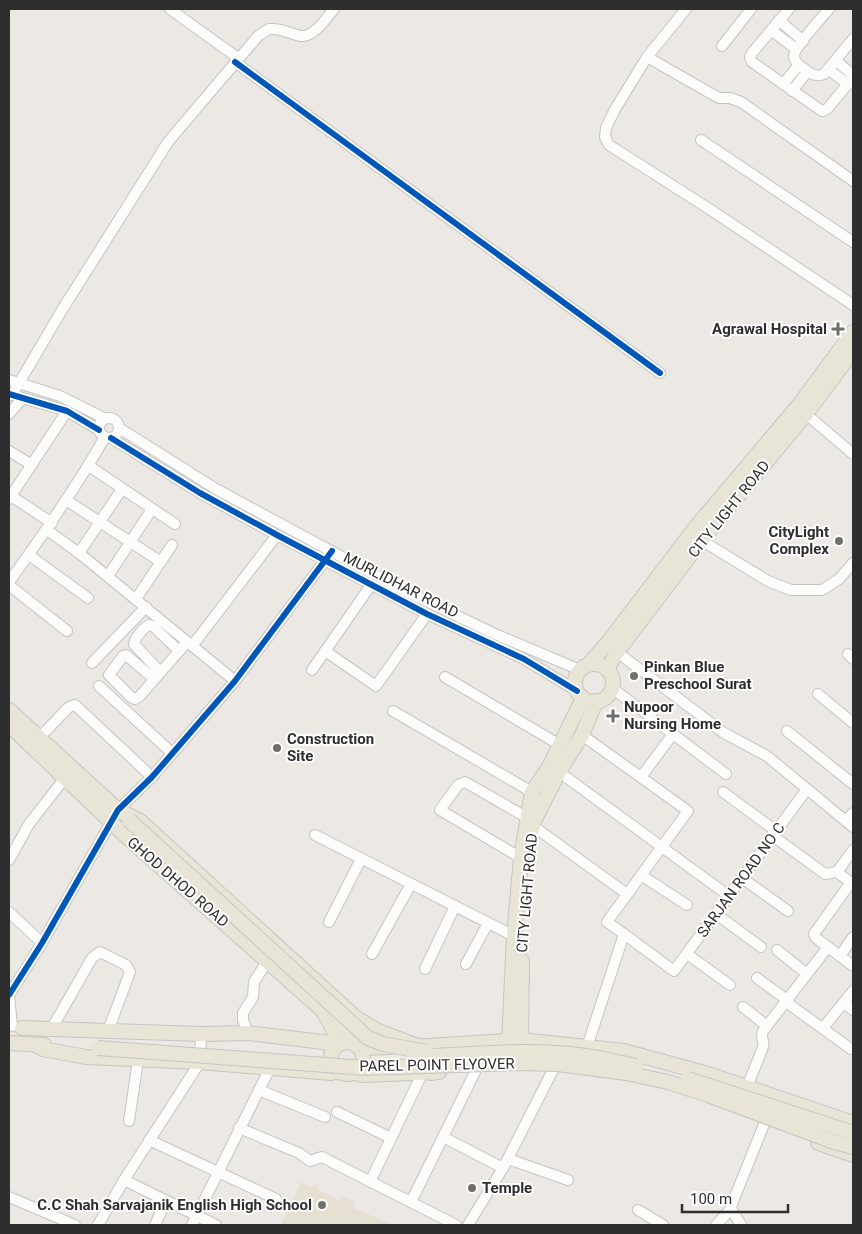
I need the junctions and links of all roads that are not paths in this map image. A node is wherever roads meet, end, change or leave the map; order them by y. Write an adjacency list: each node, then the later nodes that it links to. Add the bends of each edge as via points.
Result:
1 (170, 9): 13 (street)
2 (334, 9): 13 (street, via 315,32 306,36 269,29 258,36)
3 (686, 9): 12 (street)
4 (751, 9): 11 (street)
5 (789, 9): 7 (street)
6 (828, 9): 10 (street)
7 (779, 20): 8 (street); 10 (street)
8 (771, 30): 10 (street); 18 (street, via 750,59)
9 (853, 39): 14 (street)
10 (800, 45): 15 (street, via 794,57)
11 (722, 46)
12 (647, 57): 21 (street, via 719,98 741,102); 23 (street, via 606,128 609,146)
13 (237, 60): 26 (street); 27 (street, via 168,142)
14 (836, 61): 16 (street); 17 (street)
15 (803, 69): 16 (street, via 817,76); 18 (street); 19 (street)
16 (829, 70): 17 (street)
17 (851, 79): 19 (street, via 822,111)
18 (783, 84): 19 (street)
19 (792, 91)
20 (701, 140): 22 (street)
21 (853, 181)
22 (853, 242)
23 (853, 306)
24 (853, 332): 70 (main road, via 799,405 695,528 609,641)
25 (851, 360): 32 (main road, CITY LIGHT ROAD)
26 (660, 373)
27 (14, 382): 28 (street); 33 (street, via 60,396)
28 (10, 395): 29 (street, MURLIDHAR ROAD)
29 (23, 398): 30 (street, MURLIDHAR ROAD); 31 (street)
30 (67, 411): 35 (street, MURLIDHAR ROAD); 38 (street)
31 (9, 414)
32 (806, 414): 37 (street); 48 (main road, CITY LIGHT ROAD)
33 (104, 418): 34 (street, via 114,419); 35 (street, via 99,423)
34 (119, 428): 35 (street, via 117,434); 51 (street, MURLIDHAR ROAD, via 216,489)
35 (105, 435): 39 (street); 47 (street, MURLIDHAR ROAD)
36 (9, 451): 38 (street)
37 (853, 454)
38 (32, 464): 41 (street)
39 (88, 466): 40 (street); 42 (street)
40 (122, 489): 43 (street); 44 (street)
41 (10, 498): 46 (street)
42 (66, 500): 44 (street); 46 (street)
43 (152, 509): 45 (street); 49 (street)
44 (100, 522): 49 (street); 52 (street)
45 (175, 524)
46 (49, 527): 52 (street); 53 (street)
47 (277, 535): 55 (street, MURLIDHAR ROAD); 65 (street)
48 (701, 540): 56 (street, via 768,581 790,590 822,590 839,579); 68 (main road, CITY LIGHT ROAD)
49 (130, 542): 54 (street); 57 (street)
50 (172, 545): 61 (street)
51 (332, 551): 55 (street); 70 (street, MURLIDHAR ROAD, via 403,590 495,634)
52 (79, 553): 57 (street)
53 (29, 555): 58 (street); 60 (street)
54 (158, 560)
55 (325, 560): 59 (street, MURLIDHAR ROAD); 75 (street)
56 (853, 563)
57 (108, 576): 61 (street)
58 (9, 584): 64 (street)
59 (371, 585): 63 (street, MURLIDHAR ROAD); 67 (street)
60 (88, 598)
61 (136, 600): 62 (street)
62 (146, 607): 65 (street); 69 (street)
63 (427, 614): 67 (street, via 376,686); 79 (street, MURLIDHAR ROAD, via 524,659)
64 (67, 631)
65 (190, 644): 66 (street); 75 (street)
66 (179, 651): 73 (street); 73 (street, via 153,626 146,626 134,644)
67 (325, 651): 72 (street)
68 (617, 652): 71 (main road, CITY LIGHT ROAD); 96 (street, via 724,733 767,756)
69 (92, 663)
70 (585, 667): 71 (main road, via 599,664); 79 (main road, CITY LIGHT ROAD, via 575,680)
71 (607, 669): 77 (main road, via 612,678)
72 (312, 670)
73 (157, 676): 73 (street, via 126,655 109,672 135,699)
74 (445, 677): 88 (street)
75 (236, 681): 89 (street)
76 (99, 686): 89 (street)
77 (612, 688): 79 (main road, CITY LIGHT ROAD, via 606,697); 85 (street)
78 (818, 694): 82 (street)
79 (585, 697): 86 (main road, CITY LIGHT ROAD); 88 (main road)
80 (9, 710): 87 (main road)
81 (393, 711): 97 (street)
82 (853, 722)
83 (9, 725): 94 (main road, GHOD DHOD ROAD)
84 (788, 731): 95 (street)
85 (673, 734): 91 (street); 93 (street)
86 (582, 735): 90 (main road, CITY LIGHT ROAD); 93 (street)
87 (39, 738): 92 (street, via 72,704 75,705); 100 (main road)
88 (560, 745): 97 (main road)
89 (172, 753): 92 (street)
90 (558, 772): 101 (main road, CITY LIGHT ROAD); 105 (street)
91 (726, 774)
92 (152, 777): 100 (street)
93 (641, 777): 105 (street, via 688,811)
94 (65, 778): 100 (main road, GHOD DHOD ROAD); 109 (street, via 30,824)
95 (853, 784)
96 (807, 789): 102 (street); 103 (street, SARJAN ROAD NO C)
97 (532, 792): 101 (main road)
98 (723, 792): 103 (street)
99 (853, 813): 102 (street)
100 (120, 816): 127 (street); 134 (main road, GHOD DHOD ROAD, via 129,839); 159 (main road, GHOD DHOD ROAD, via 140,820 355,1017 378,1031); 163 (main road, bridge, via 368,1038)
101 (532, 822): 107 (main road); 107 (street, via 465,782 458,785 440,810); 115 (street); 155 (main road, CITY LIGHT ROAD)
102 (850, 824)
103 (775, 834): 110 (street, via 825,874); 112 (street, SARJAN ROAD NO C)
104 (314, 836): 108 (street)
105 (661, 847): 111 (street); 116 (street)
106 (853, 850): 110 (street)
107 (521, 858): 125 (main road)
108 (361, 859): 114 (street); 122 (street)
109 (9, 860)
110 (837, 872): 113 (street)
111 (641, 875): 115 (street); 117 (street)
112 (742, 878): 116 (street, SARJAN ROAD NO C); 119 (street)
113 (852, 883): 129 (street, via 814,931 814,936)
114 (411, 884): 118 (street); 131 (street)
115 (627, 894): 124 (street, via 608,922)
116 (729, 896): 121 (street, SARJAN ROAD NO C)
117 (686, 904)
118 (455, 906): 123 (street); 137 (street)
119 (788, 911)
120 (9, 912): 127 (street)
121 (716, 914): 128 (street); 132 (street, SARJAN ROAD NO C)
122 (329, 922)
123 (488, 923): 125 (street); 135 (street)
124 (624, 934): 132 (street, SARJAN ROAD NO C, via 674,971); 161 (street)
125 (514, 936): 155 (main road)
126 (853, 937): 133 (street)
127 (42, 943): 142 (street)
128 (762, 947)
129 (828, 948): 133 (street); 138 (street)
130 (777, 950): 138 (street)
131 (372, 954)
132 (687, 954): 140 (street)
133 (840, 956): 136 (street)
134 (268, 960): 147 (main road, GHOD DHOD ROAD); 152 (street, via 256,980 253,997 244,1013)
135 (466, 964)
136 (853, 966)
137 (425, 969)
138 (807, 974): 143 (street)
139 (758, 978): 143 (street)
140 (730, 985)
141 (853, 991): 144 (street)
142 (9, 995): 149 (street)
143 (787, 1001): 148 (street); 151 (street)
144 (844, 1003): 146 (street); 151 (street)
145 (743, 1007): 148 (street)
146 (853, 1010)
147 (323, 1012): 157 (main road, GHOD DHOD ROAD); 160 (main road, via 357,1037)
148 (767, 1026): 173 (street, via 762,1034 763,1047)
149 (14, 1027): 150 (main road); 154 (main road, PAREL POINT FLYOVER)
150 (52, 1028): 154 (main road); 154 (street, via 92,958 103,952 126,965 130,972)
151 (823, 1028): 162 (street)
152 (248, 1033): 153 (main road); 157 (main road)
153 (201, 1034): 154 (main road); 165 (street)
154 (101, 1039): 158 (main road, PAREL POINT FLYOVER); 163 (main road, PAREL POINT FLYOVER, bridge, via 368,1059); 185 (main road, PAREL POINT FLYOVER, bridge, via 366,1068 519,1063 558,1064 626,1073 708,1095)
155 (515, 1041): 159 (main road); 161 (main road); 168 (main road)
156 (9, 1043): 158 (main road, PAREL POINT FLYOVER)
157 (340, 1044): 160 (main road, via 350,1043); 170 (main road, via 331,1058)
158 (36, 1045): 164 (main road, via 43,1050)
159 (418, 1046): 160 (main road); 172 (main road)
160 (358, 1047): 171 (main road, via 363,1062)
161 (587, 1047): 173 (main road, via 624,1051)
162 (851, 1049)
163 (446, 1056): 180 (main road, PAREL POINT FLYOVER, bridge, via 514,1052 605,1059)
164 (138, 1060): 165 (main road); 178 (street)
165 (200, 1062): 166 (main road); 184 (street)
166 (270, 1068): 170 (main road); 174 (street)
167 (554, 1068): 168 (main road); 179 (main road, via 641,1081 701,1097); 188 (street)
168 (515, 1069): 169 (main road)
169 (476, 1070): 172 (main road); 183 (street)
170 (338, 1072): 171 (main road)
171 (354, 1073): 172 (main road)
172 (427, 1073): 182 (street)
173 (747, 1087): 175 (main road)
174 (259, 1090): 177 (street); 181 (street)
175 (775, 1097): 179 (street); 180 (main road)
176 (337, 1112): 182 (street)
177 (325, 1117)
178 (129, 1122)
179 (765, 1123): 186 (main road); 197 (street)
180 (852, 1124): 186 (street)
181 (239, 1128): 189 (street); 192 (street, via 310,1161 322,1157)
182 (391, 1138): 192 (street)
183 (443, 1138): 188 (street); 196 (street)
184 (149, 1140): 189 (street); 190 (street)
185 (853, 1147)
186 (837, 1150): 187 (main road)
187 (853, 1155)
188 (505, 1163): 191 (street); 206 (street)
189 (218, 1172): 194 (street); 199 (street)
190 (124, 1180): 195 (street); 201 (street)
191 (568, 1180)
192 (370, 1182): 196 (street)
193 (9, 1197): 200 (street)
194 (276, 1199)
195 (166, 1201): 199 (street); 202 (street)
196 (411, 1202): 205 (street)
197 (731, 1209): 208 (street); 209 (street)
198 (638, 1210): 207 (street)
199 (196, 1215): 203 (street); 204 (street)
200 (75, 1225)
201 (98, 1225)
202 (155, 1225)
203 (192, 1225)
204 (216, 1225)
205 (456, 1225)
206 (468, 1225)
207 (663, 1225)
208 (716, 1225)
209 (741, 1225)

